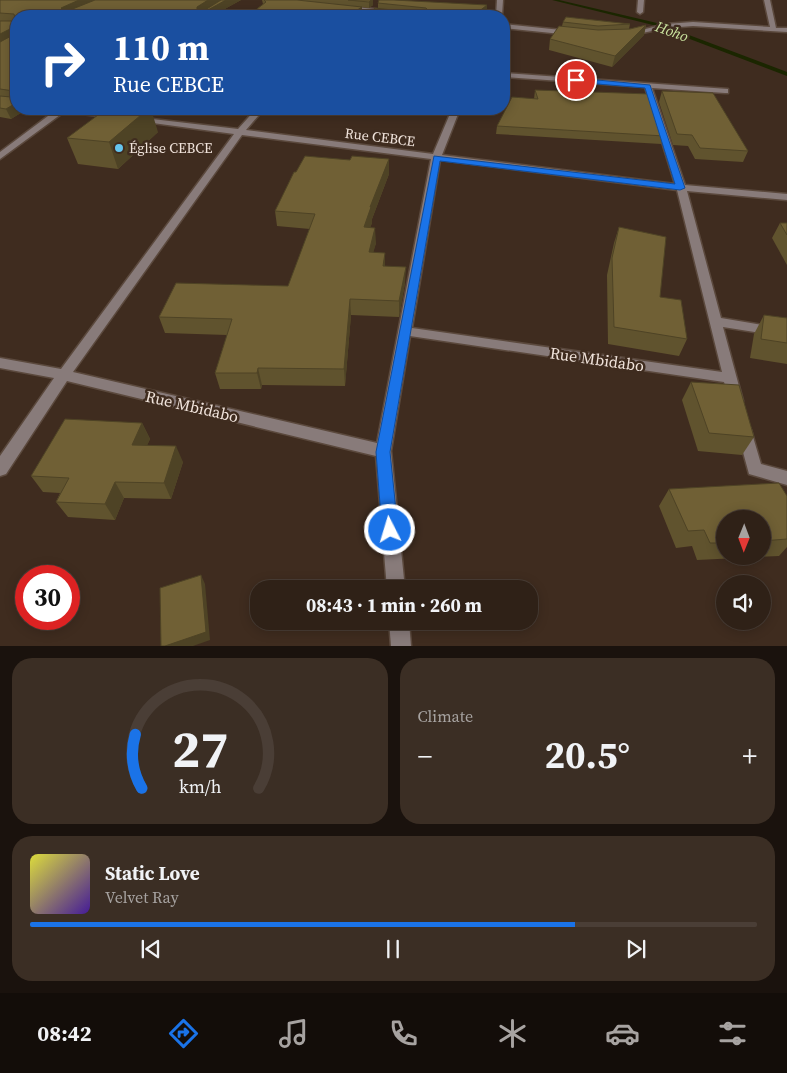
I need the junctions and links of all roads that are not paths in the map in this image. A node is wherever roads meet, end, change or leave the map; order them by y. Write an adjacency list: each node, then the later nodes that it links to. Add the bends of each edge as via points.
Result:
1 (642, 0): 7 (street)
2 (767, 0): 9 (street)
3 (369, 5): 5 (street)
4 (336, 7): 5 (street)
5 (364, 9): 6 (street)
6 (372, 10)
7 (640, 12)
8 (510, 27): 11 (street)
9 (773, 29): 10 (street); 12 (street, via 693,24)
10 (787, 30)
11 (578, 34)
12 (619, 35)
13 (510, 75): 14 (street)
14 (648, 86): 15 (street); 25 (street)
15 (725, 92)
16 (53, 115): 23 (street)
17 (106, 115): 20 (street)
18 (255, 115): 22 (street)
19 (454, 115): 24 (street)
20 (121, 117)
21 (131, 118): 22 (street, Rue CEBCE)
22 (239, 132): 24 (street, Rue CEBCE); 31 (street)
23 (0, 156)
24 (436, 158): 25 (street, Rue CEBCE); 28 (street)
25 (680, 188): 26 (street, Rue CEBCE); 27 (street)
26 (787, 197)
27 (714, 320): 29 (street); 32 (street)
28 (405, 331): 32 (street, Rue Mbidabo); 33 (street)
29 (787, 333)
30 (0, 363): 31 (street, Rue Mbidabo)
31 (64, 375): 33 (street, Rue Mbidabo); 34 (street)
32 (730, 378): 35 (street, via 756,469)
33 (383, 452): 36 (street)
34 (0, 468)
35 (787, 478)
36 (395, 580)
37 (400, 630): 38 (street)
38 (401, 646)

